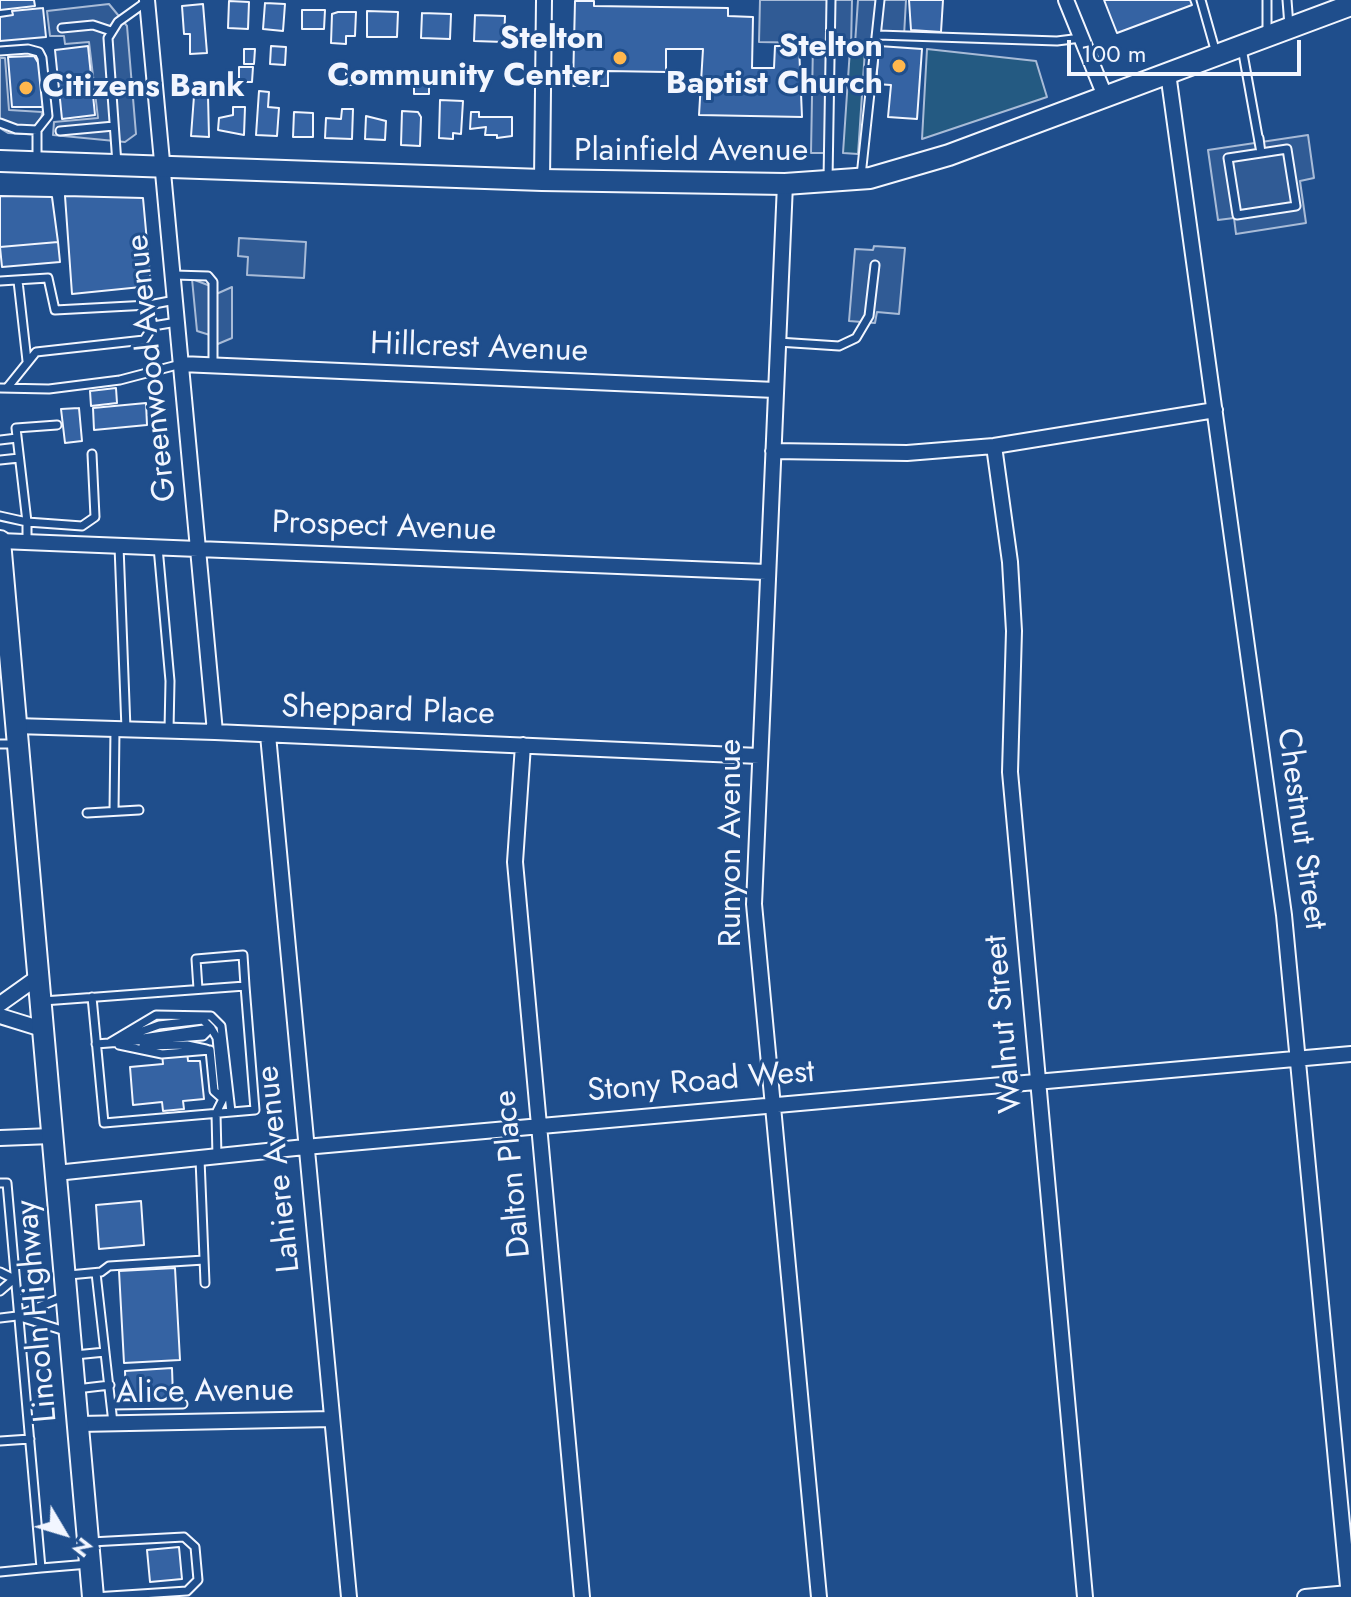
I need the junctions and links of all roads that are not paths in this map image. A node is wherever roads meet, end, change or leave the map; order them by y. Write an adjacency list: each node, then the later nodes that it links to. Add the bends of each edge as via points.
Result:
1 (544, 0): 31 (street)
2 (831, 0): 32 (lane)
3 (880, 0): 13 (lane)
4 (1066, 0): 15 (street)
5 (1201, 0): 18 (lane)
6 (1267, 0): 14 (lane)
7 (1287, 0): 11 (lane)
8 (147, 1): 12 (lane); 29 (street, Greenwood Avenue)
9 (1351, 5): 11 (main road, Plainfield Avenue)
10 (62, 28): 12 (lane, via 93,25)
11 (1289, 28): 14 (main road, Plainfield Avenue)
12 (111, 31): 22 (lane)
13 (878, 35): 15 (lane); 30 (lane)
14 (1267, 36): 16 (main road, Plainfield Avenue)
15 (1081, 38): 20 (street)
16 (1241, 46): 18 (main road, Plainfield Avenue); 25 (lane)
17 (0, 51): 23 (lane, via 28,49 42,58 48,116)
18 (1217, 55): 19 (main road, Plainfield Avenue)
19 (1168, 73): 20 (main road, Plainfield Avenue); 48 (street, Chestnut Street)
20 (1105, 96): 30 (main road, Plainfield Avenue, via 949,155)
21 (0, 123): 23 (lane)
22 (114, 126): 24 (lane); 28 (lane)
23 (37, 130): 27 (lane)
24 (60, 131)
25 (1261, 153): 25 (lane, via 1228,158 1237,215 1296,206 1287,149)
26 (0, 161): 27 (main road, Plainfield Avenue)
27 (37, 162): 28 (main road, Plainfield Avenue)
28 (118, 166): 29 (main road, Plainfield Avenue)
29 (162, 168): 31 (main road, Plainfield Avenue); 35 (street, Greenwood Avenue)
30 (860, 179): 32 (main road, Plainfield Avenue)
31 (542, 180): 33 (main road, Plainfield Avenue)
32 (828, 182): 33 (main road, Plainfield Avenue)
33 (785, 184): 42 (street, Runyon Avenue)
34 (875, 265): 42 (lane, via 869,316 856,338 839,346)
35 (172, 275): 38 (street, Greenwood Avenue); 45 (lane, via 208,276 213,282)
36 (0, 281): 37 (lane)
37 (18, 281): 39 (lane, via 48,278 55,310); 43 (lane)
38 (175, 300): 39 (lane); 40 (street, Greenwood Avenue)
39 (149, 305): 41 (lane)
40 (177, 322): 41 (lane); 44 (street, Greenwood Avenue)
41 (153, 326): 43 (lane, via 144,340 36,352)
42 (778, 342): 47 (street, Runyon Avenue)
43 (27, 361): 46 (lane)
44 (181, 364): 45 (street, Hillcrest Avenue); 46 (lane, via 120,380 49,389); 65 (street, Greenwood Avenue)
45 (213, 365): 47 (street, Hillcrest Avenue)
46 (3, 388)
47 (775, 390): 53 (street, Runyon Avenue)
48 (1215, 410): 52 (street); 88 (street, Chestnut Street)
49 (57, 425): 50 (lane, via 16,428)
50 (17, 438): 51 (lane); 55 (lane)
51 (0, 440)
52 (994, 446): 53 (street, via 907,453); 89 (street, Walnut Street, via 1010,562 1010,772)
53 (773, 451): 66 (street, Runyon Avenue)
54 (92, 454): 59 (lane, via 95,517)
55 (19, 458): 56 (lane); 58 (lane)
56 (0, 460)
57 (0, 516): 58 (lane)
58 (27, 522): 59 (lane); 61 (lane)
59 (82, 526): 62 (lane)
60 (0, 541): 61 (street, Prospect Avenue); 71 (main road, Lincoln Highway)
61 (27, 543): 62 (street, Prospect Avenue)
62 (84, 545): 63 (street, Prospect Avenue)
63 (119, 546): 64 (street, Prospect Avenue); 67 (lane)
64 (158, 547): 65 (street, Prospect Avenue); 68 (lane)
65 (199, 549): 66 (street, Prospect Avenue); 69 (street, Greenwood Avenue)
66 (766, 572): 73 (street, Runyon Avenue)
67 (121, 729): 68 (street, Sheppard Place); 71 (street, Sheppard Place); 75 (lane)
68 (169, 730): 69 (street, Sheppard Place)
69 (215, 732): 70 (street, Sheppard Place)
70 (268, 735): 72 (street, Sheppard Place); 97 (street, Lahiere Avenue)
71 (10, 738): 77 (main road, Lincoln Highway)
72 (523, 745): 73 (street, Sheppard Place); 94 (street, Dalton Place, via 515,862)
73 (759, 756): 91 (street, Runyon Avenue, via 754,904)
74 (139, 810): 75 (lane)
75 (114, 811): 76 (lane)
76 (87, 813)
77 (38, 977): 81 (main road, Lincoln Highway); 82 (street)
78 (245, 986): 79 (lane); 79 (lane, via 243,955 196,959); 92 (lane, via 255,1110)
79 (198, 989): 80 (lane)
80 (92, 997): 81 (lane); 86 (lane)
81 (40, 1001): 84 (main road, Lincoln Highway)
82 (0, 1004)
83 (0, 1016): 84 (street)
84 (42, 1029): 95 (main road, Lincoln Highway)
85 (109, 1043): 86 (lane); 90 (lane, via 162,1054 210,1050 214,1091); 90 (lane, via 211,1028 217,1038); 92 (lane, via 156,1015 211,1016 221,1026)
86 (96, 1044): 93 (lane, via 104,1123)
87 (1351, 1054): 88 (street, Stony Road West)
88 (1300, 1058): 89 (street, Stony Road West); 128 (street, Chestnut Street)
89 (1039, 1083): 91 (street, Stony Road West); 133 (street, Walnut Street)
90 (223, 1099): 93 (lane)
91 (774, 1104): 94 (street, Stony Road West); 132 (street, Runyon Avenue)
92 (231, 1112): 93 (lane)
93 (216, 1113): 98 (lane)
94 (538, 1126): 97 (street, Stony Road West); 131 (street, Dalton Place)
95 (52, 1136): 96 (street); 100 (main road, Lincoln Highway)
96 (0, 1138)
97 (305, 1147): 98 (street, Stony Road West); 119 (street, Lahiere Avenue)
98 (217, 1157): 99 (street, Stony Road West)
99 (200, 1159): 100 (street, Stony Road West); 102 (lane)
100 (56, 1173): 108 (main road, Lincoln Highway)
101 (0, 1183): 105 (lane, via 7,1183)
102 (204, 1260): 103 (lane, via 109,1266); 106 (lane)
103 (96, 1273): 108 (lane); 113 (lane)
104 (0, 1274): 105 (lane)
105 (14, 1279): 107 (lane); 109 (lane); 110 (lane)
106 (205, 1283)
107 (0, 1284)
108 (66, 1285): 110 (lane); 112 (main road, Lincoln Highway)
109 (0, 1291)
110 (17, 1316): 111 (lane); 112 (lane); 122 (lane)
111 (0, 1318)
112 (71, 1333): 114 (main road, Lincoln Highway)
113 (105, 1352): 114 (lane); 115 (lane)
114 (73, 1355): 116 (main road, Lincoln Highway)
115 (110, 1385): 116 (lane); 118 (lane)
116 (76, 1389): 121 (main road, Lincoln Highway)
117 (183, 1404): 118 (lane)
118 (111, 1405): 120 (lane)
119 (332, 1419): 120 (street, Alice Avenue); 130 (street, Lahiere Avenue)
120 (113, 1423): 121 (street, Alice Avenue)
121 (79, 1424): 124 (main road, Lincoln Highway)
122 (30, 1439): 123 (lane); 126 (lane)
123 (0, 1441)
124 (88, 1542): 125 (main road, Lincoln Highway); 129 (lane, via 184,1537 195,1547 198,1580 187,1591)
125 (90, 1564): 126 (lane); 129 (main road, Lincoln Highway)
126 (41, 1568): 127 (lane)
127 (0, 1572)
128 (1349, 1595): 134 (street)
129 (93, 1597)
130 (349, 1597)
131 (582, 1597)
132 (819, 1597)
133 (1085, 1597)
134 (1305, 1597)

